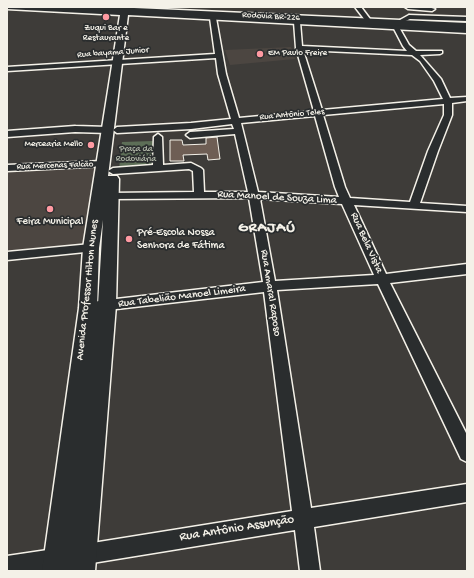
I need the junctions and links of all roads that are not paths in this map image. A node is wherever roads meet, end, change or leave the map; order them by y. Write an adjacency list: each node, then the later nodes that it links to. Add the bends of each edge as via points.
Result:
1 (7, 7): 6 (main road)
2 (51, 7): 6 (highway, Rodovia BR-226)
3 (408, 7): 5 (street)
4 (361, 8): 8 (street)
5 (432, 9)
6 (125, 11): 7 (main road); 8 (main road); 11 (highway, Rodovia BR-226); 19 (main road, Avenida Professor Hilton Nunes)
7 (213, 18): 10 (main road); 18 (street, Rua Amaral Raposo)
8 (367, 19): 11 (main road)
9 (467, 19): 11 (street, via 409,17)
10 (297, 22): 11 (main road); 15 (street, Rua Bela Vista)
11 (397, 23): 12 (main road); 13 (highway, Rodovia BR-226); 14 (main road); 17 (street, via 403,42)
12 (467, 23)
13 (467, 26)
14 (467, 30)
15 (299, 48): 17 (street); 23 (street, Rua Bela Vista)
16 (440, 52): 17 (street)
17 (414, 53): 22 (street, via 432,72)
18 (220, 56): 19 (street, Rua bayama Junior); 24 (street, Rua Amaral Raposo, via 222,74)
19 (120, 61): 20 (street, Rua bayama Junior); 27 (main road, Avenida Professor Hilton Nunes)
20 (7, 69)
21 (467, 99): 22 (street, Rua Antônio Teles)
22 (448, 102): 23 (street, Rua Antônio Teles); 36 (street, via 448,115)
23 (319, 113): 24 (street, Rua Antônio Teles); 35 (street, Rua Bela Vista, via 340,187)
24 (238, 126): 25 (street, Rua Antônio Teles); 33 (street, Rua Amaral Raposo)
25 (192, 131): 27 (street, Rua Antônio Teles); 28 (street, Rua Antônio Teles)
26 (7, 134): 27 (street, Rua Antônio Teles, via 75,129)
27 (112, 134): 28 (street, Rua Antônio Teles); 31 (main road, Avenida Professor Hilton Nunes)
28 (158, 137): 30 (street)
29 (7, 168): 31 (street, Rua Mercenas Falcão)
30 (158, 168): 31 (street); 32 (street, via 195,168 198,170)
31 (106, 169): 34 (main road, Avenida Professor Hilton Nunes)
32 (199, 195): 33 (street, Rua Manoel de Souza Lima); 34 (street, Rua Manoel de Souza Lima)
33 (254, 195): 35 (street, Rua Manoel de Souza Lima); 42 (street, Rua Amaral Raposo)
34 (104, 196): 38 (main road, Avenida Professor Hilton Nunes); 43 (main road, Avenida Professor Hilton Nunes)
35 (348, 201): 36 (street, Rua Manoel de Souza Lima); 41 (street, Rua Bela Vista)
36 (414, 205): 37 (street, Rua Manoel de Souza Lima)
37 (467, 209)
38 (91, 248): 39 (street); 43 (main road, Avenida Professor Hilton Nunes)
39 (7, 256)
40 (467, 269): 41 (street, Rua Tabelião Manoel Limeira)
41 (382, 279): 42 (street, Rua Tabelião Manoel Limeira); 44 (street, Rua Bela Vista)
42 (270, 286): 43 (street, Rua Tabelião Manoel Limeira); 46 (street, Rua Amaral Raposo)
43 (97, 307): 47 (main road, Avenida Professor Hilton Nunes); 48 (main road, Avenida Professor Hilton Nunes)
44 (467, 453)
45 (467, 493): 46 (street, Rua Antônio Assunção)
46 (302, 518): 47 (street, Rua Antônio Assunção); 50 (street, Rua Amaral Raposo)
47 (81, 563): 48 (street, Rua Antônio Assunção)
48 (57, 565): 49 (street, Rua Antônio Assunção)
49 (7, 566)
50 (310, 571)

